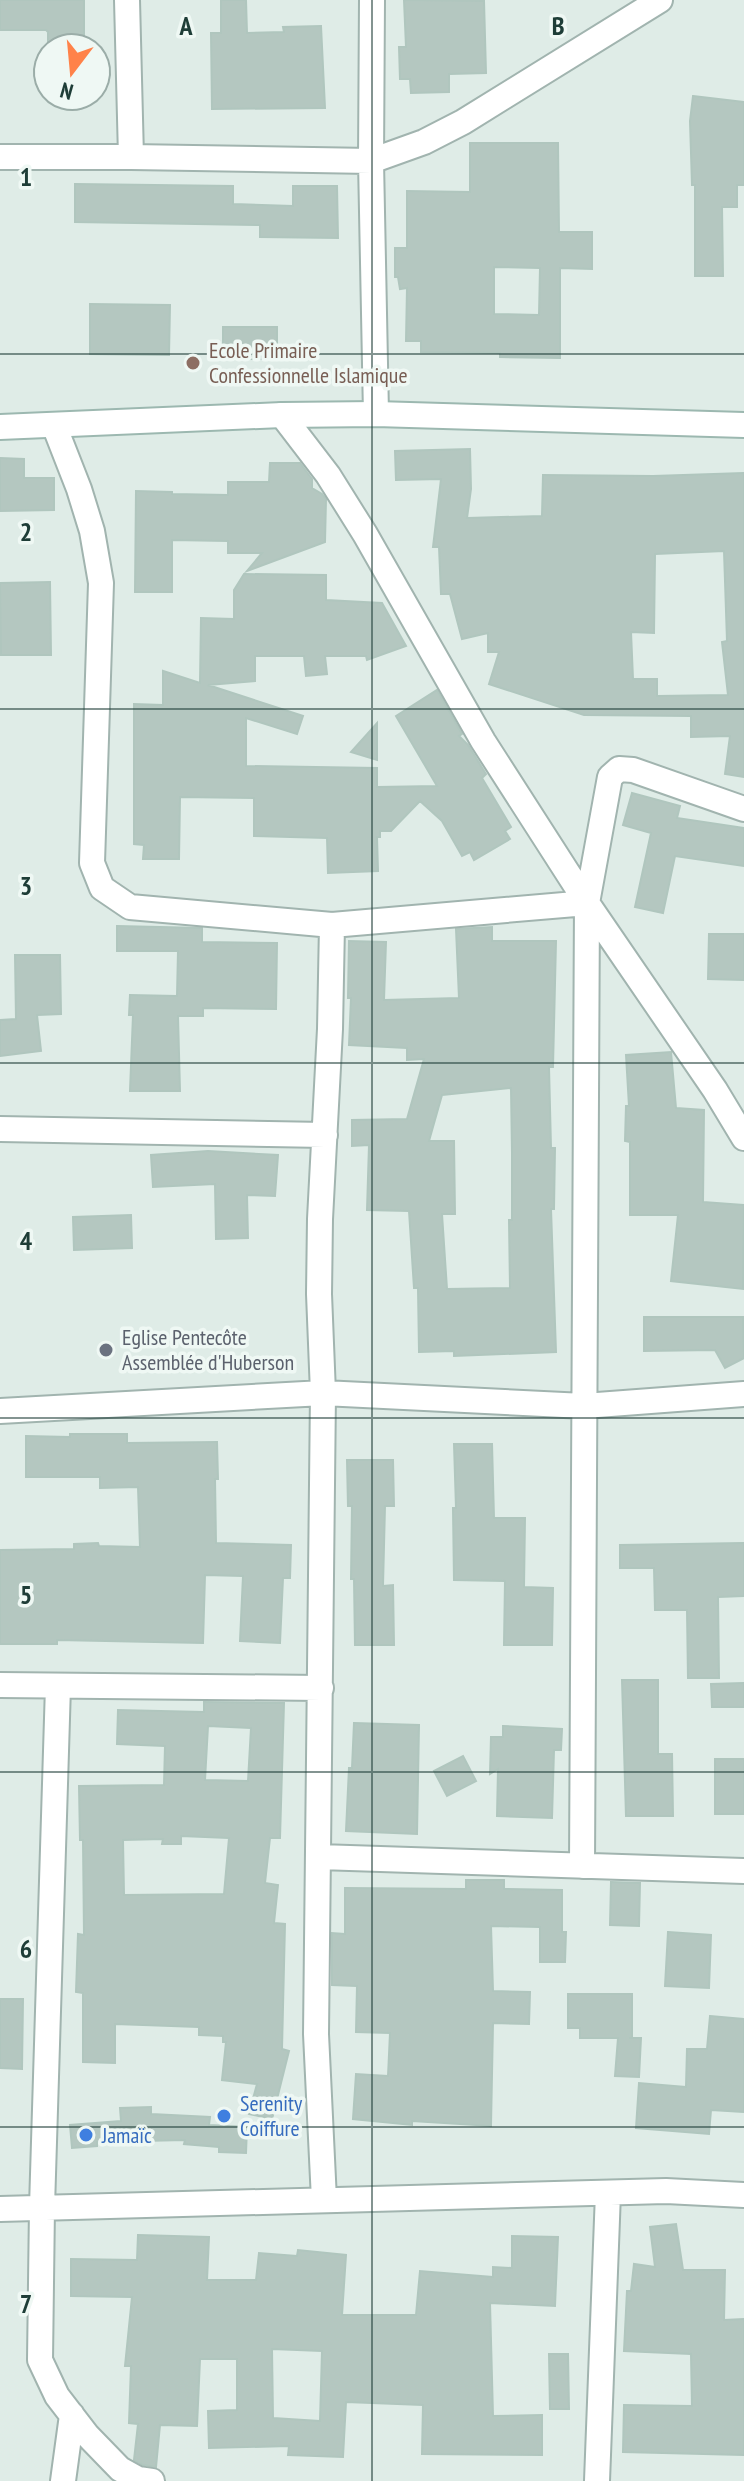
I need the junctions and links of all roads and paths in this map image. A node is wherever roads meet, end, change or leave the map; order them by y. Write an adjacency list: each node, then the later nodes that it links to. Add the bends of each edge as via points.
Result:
1 (127, 0): 5 (street)
2 (372, 0): 6 (street)
3 (660, 0): 6 (street, via 463,122)
4 (0, 157): 5 (street)
5 (131, 157): 6 (street)
6 (371, 161): 7 (street)
7 (376, 414): 8 (street); 10 (street)
8 (282, 415): 9 (street); 13 (street, via 365,534 483,741)
9 (54, 425): 11 (street); 14 (street, via 92,531 101,583 92,863 102,888 130,907)
10 (744, 425)
11 (0, 427)
12 (744, 809): 13 (street, via 619,769 610,777)
13 (587, 903): 14 (street); 17 (street); 20 (street)
14 (332, 925): 16 (street)
15 (0, 1129): 16 (street)
16 (325, 1135): 18 (street, via 319,1279)
17 (744, 1138)
18 (323, 1393): 20 (street); 21 (street); 24 (street)
19 (744, 1394): 20 (street)
20 (584, 1406): 26 (street)
21 (0, 1411)
22 (0, 1685): 23 (street)
23 (58, 1686): 24 (street); 31 (street)
24 (321, 1688): 25 (street)
25 (319, 1857): 26 (street); 30 (street, via 316,2034)
26 (582, 1866): 27 (street)
27 (744, 1871)
28 (608, 2193): 29 (street); 30 (street); 36 (street)
29 (744, 2195)
30 (324, 2200): 31 (street)
31 (42, 2207): 32 (street); 33 (street, via 40,2360)
32 (0, 2209)
33 (72, 2415): 34 (street); 35 (street, via 120,2469)
34 (63, 2481)
35 (152, 2481)
36 (597, 2481)

